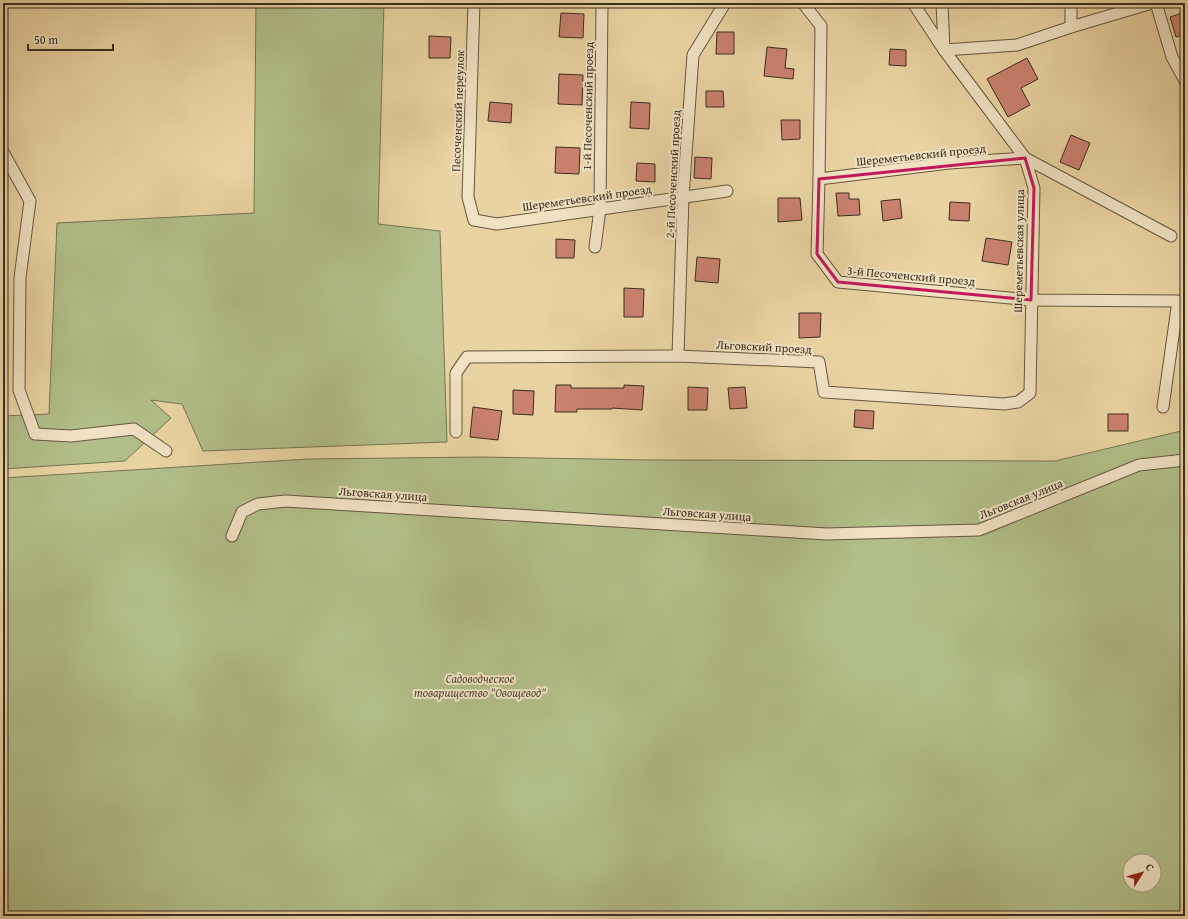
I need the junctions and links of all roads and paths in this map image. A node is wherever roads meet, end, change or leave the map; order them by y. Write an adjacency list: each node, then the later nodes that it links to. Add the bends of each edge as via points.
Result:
1 (474, 3): 19 (street, Песоченский переулок, via 468,197)
2 (602, 3): 18 (street, 1-й Песоченский проезд)
3 (725, 3): 17 (street, 2-й Песоченский проезд, via 693,55)
4 (803, 3): 15 (street, 3-й Песоченский проезд, via 821,26)
5 (914, 3): 11 (street, Шереметьевская улица)
6 (942, 3): 11 (street)
7 (1071, 3): 10 (street)
8 (1152, 3): 10 (street)
9 (1156, 3): 12 (street, via 1172,57)
10 (1071, 27): 11 (street, via 1017,45)
11 (944, 50): 14 (street, Шереметьевская улица)
12 (1185, 81)
13 (3, 152): 27 (street, via 30,201 20,278 19,390 35,434 71,436 134,429)
14 (1025, 158): 15 (street, Шереметьевский проезд, via 949,163); 20 (street); 22 (street, Шереметьевская улица, via 1034,188)
15 (819, 179): 22 (street, 3-й Песоченский проезд, via 817,254 838,282)
16 (728, 191): 17 (street, Шереметьевский проезд)
17 (683, 197): 18 (street, Шереметьевский проезд); 23 (street, 2-й Песоченский проезд)
18 (600, 209): 19 (street, Шереметьевский проезд, via 498,224); 21 (street, 1-й Песоченский проезд)
19 (474, 220)
20 (1171, 236)
21 (595, 247)
22 (1031, 300): 24 (street, Шереметьевская улица); 25 (street, 3-й Песоченский проезд, via 1178,301)
23 (678, 356): 24 (street, Льговский проезд, via 819,362 824,392 1004,404 1018,402); 26 (street, Льговский проезд, via 467,357 456,373)
24 (1030, 392)
25 (1163, 407)
26 (456, 432)
27 (166, 451)
28 (1185, 460): 29 (street, Льговская улица, via 1139,465 980,530 827,534 285,501 258,504 242,512)
29 (232, 536)

